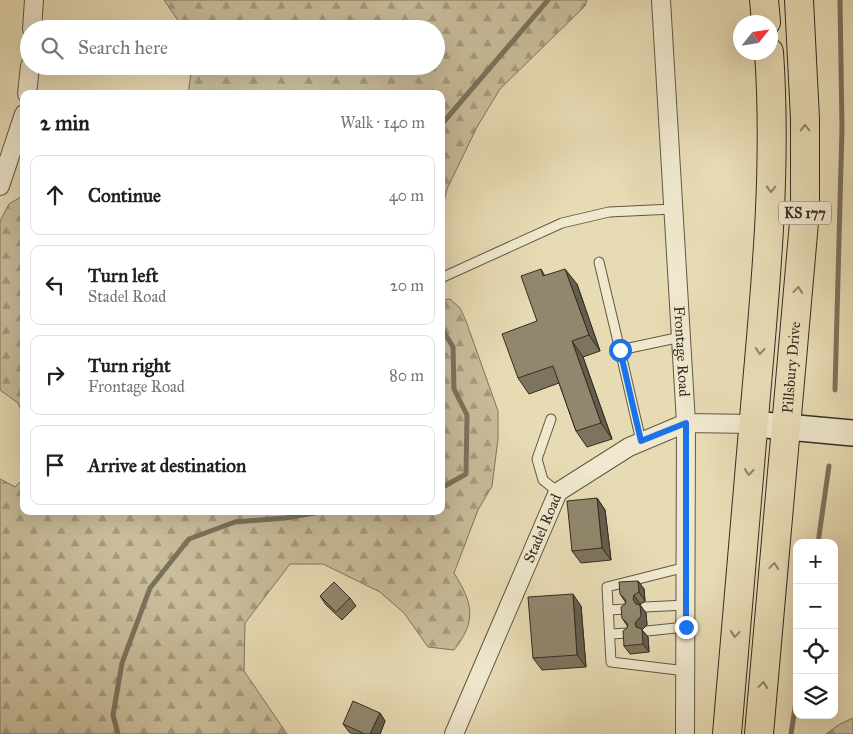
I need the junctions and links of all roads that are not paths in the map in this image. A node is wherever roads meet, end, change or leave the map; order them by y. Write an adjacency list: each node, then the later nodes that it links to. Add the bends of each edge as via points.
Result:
1 (34, 0): 6 (street)
2 (661, 0): 12 (street, Frontage Road)
3 (764, 0): 5 (highway)
4 (799, 0): 20 (highway, Pillsbury Drive / KS 177, one-way to 4, via 805,211 805,119)
5 (765, 15)
6 (33, 20)
7 (769, 60): 19 (highway, KS 177, one-way to 19, via 772,100 771,198)
8 (29, 75): 9 (street)
9 (28, 90)
10 (20, 126): 11 (street)
11 (0, 186)
12 (673, 209): 14 (lane, via 608,212 562,223); 15 (street, Frontage Road)
13 (599, 262): 16 (lane)
14 (445, 276)
15 (680, 337): 16 (lane); 18 (street, Frontage Road)
16 (620, 350): 22 (lane)
17 (551, 419): 23 (lane, via 537,459 543,480)
18 (686, 423): 19 (street, Stadel Road); 22 (street, Stadel Road); 24 (street, Frontage Road)
19 (754, 424): 20 (main road); 36 (highway, KS 177, one-way to 36)
20 (788, 426): 21 (main road); 37 (highway, Pillsbury Drive / KS 177, one-way to 20)
21 (853, 433)
22 (641, 441): 23 (street, Stadel Road)
23 (558, 492): 34 (street, Stadel Road)
24 (686, 567): 25 (street, Frontage Road); 28 (lane, via 607,587)
25 (686, 605): 26 (lane); 29 (street, Frontage Road)
26 (645, 607)
27 (626, 609): 28 (lane)
28 (608, 610): 32 (lane)
29 (686, 627): 30 (lane); 33 (street, Frontage Road)
30 (647, 631)
31 (628, 633): 32 (lane)
32 (610, 634): 33 (lane, via 611,662)
33 (686, 671): 35 (street, Frontage Road)
34 (454, 734)
35 (685, 734)
36 (726, 734)
37 (759, 734)

